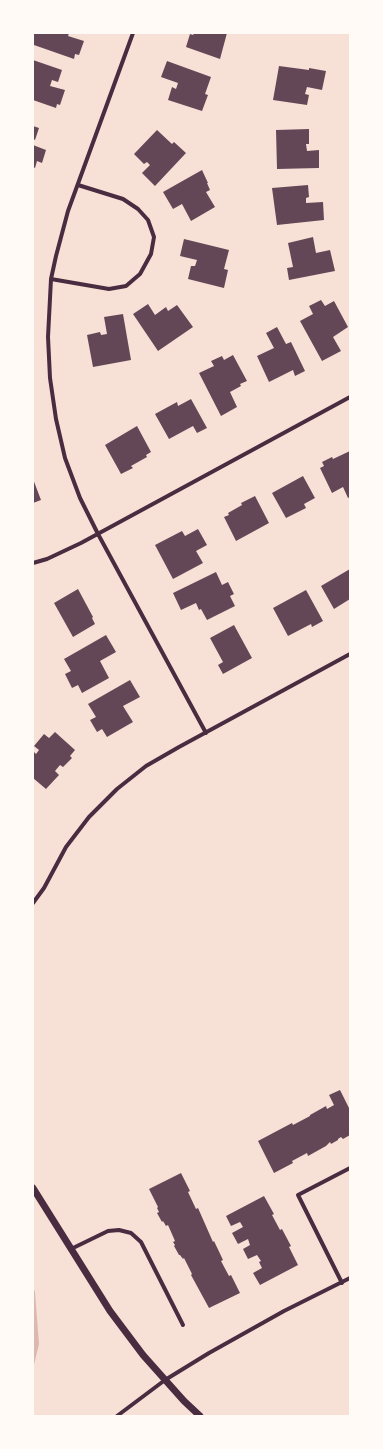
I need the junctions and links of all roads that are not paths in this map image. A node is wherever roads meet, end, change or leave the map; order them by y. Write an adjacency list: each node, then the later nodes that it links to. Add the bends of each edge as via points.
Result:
1 (133, 33): 2 (street)
2 (78, 185): 3 (street, via 68,211); 3 (street, via 123,199 138,209 148,220 154,237 151,254 140,274 126,286 109,289)
3 (51, 278): 5 (street, via 48,337 56,419 78,491)
4 (350, 397): 5 (street)
5 (98, 534): 6 (street, via 54,556); 8 (street)
6 (33, 563)
7 (350, 654): 8 (street)
8 (206, 733): 9 (street, via 146,766 117,789 89,817 66,847)
9 (33, 903)
10 (350, 1168): 14 (street, via 298,1195)
11 (33, 1188): 12 (street)
12 (71, 1249): 15 (street, via 108,1231 131,1233 141,1242); 16 (street, via 110,1311)
13 (350, 1278): 14 (street)
14 (342, 1283): 16 (street, via 284,1311)
15 (183, 1325)
16 (165, 1380): 17 (street); 18 (street)
17 (117, 1416)
18 (200, 1416)

